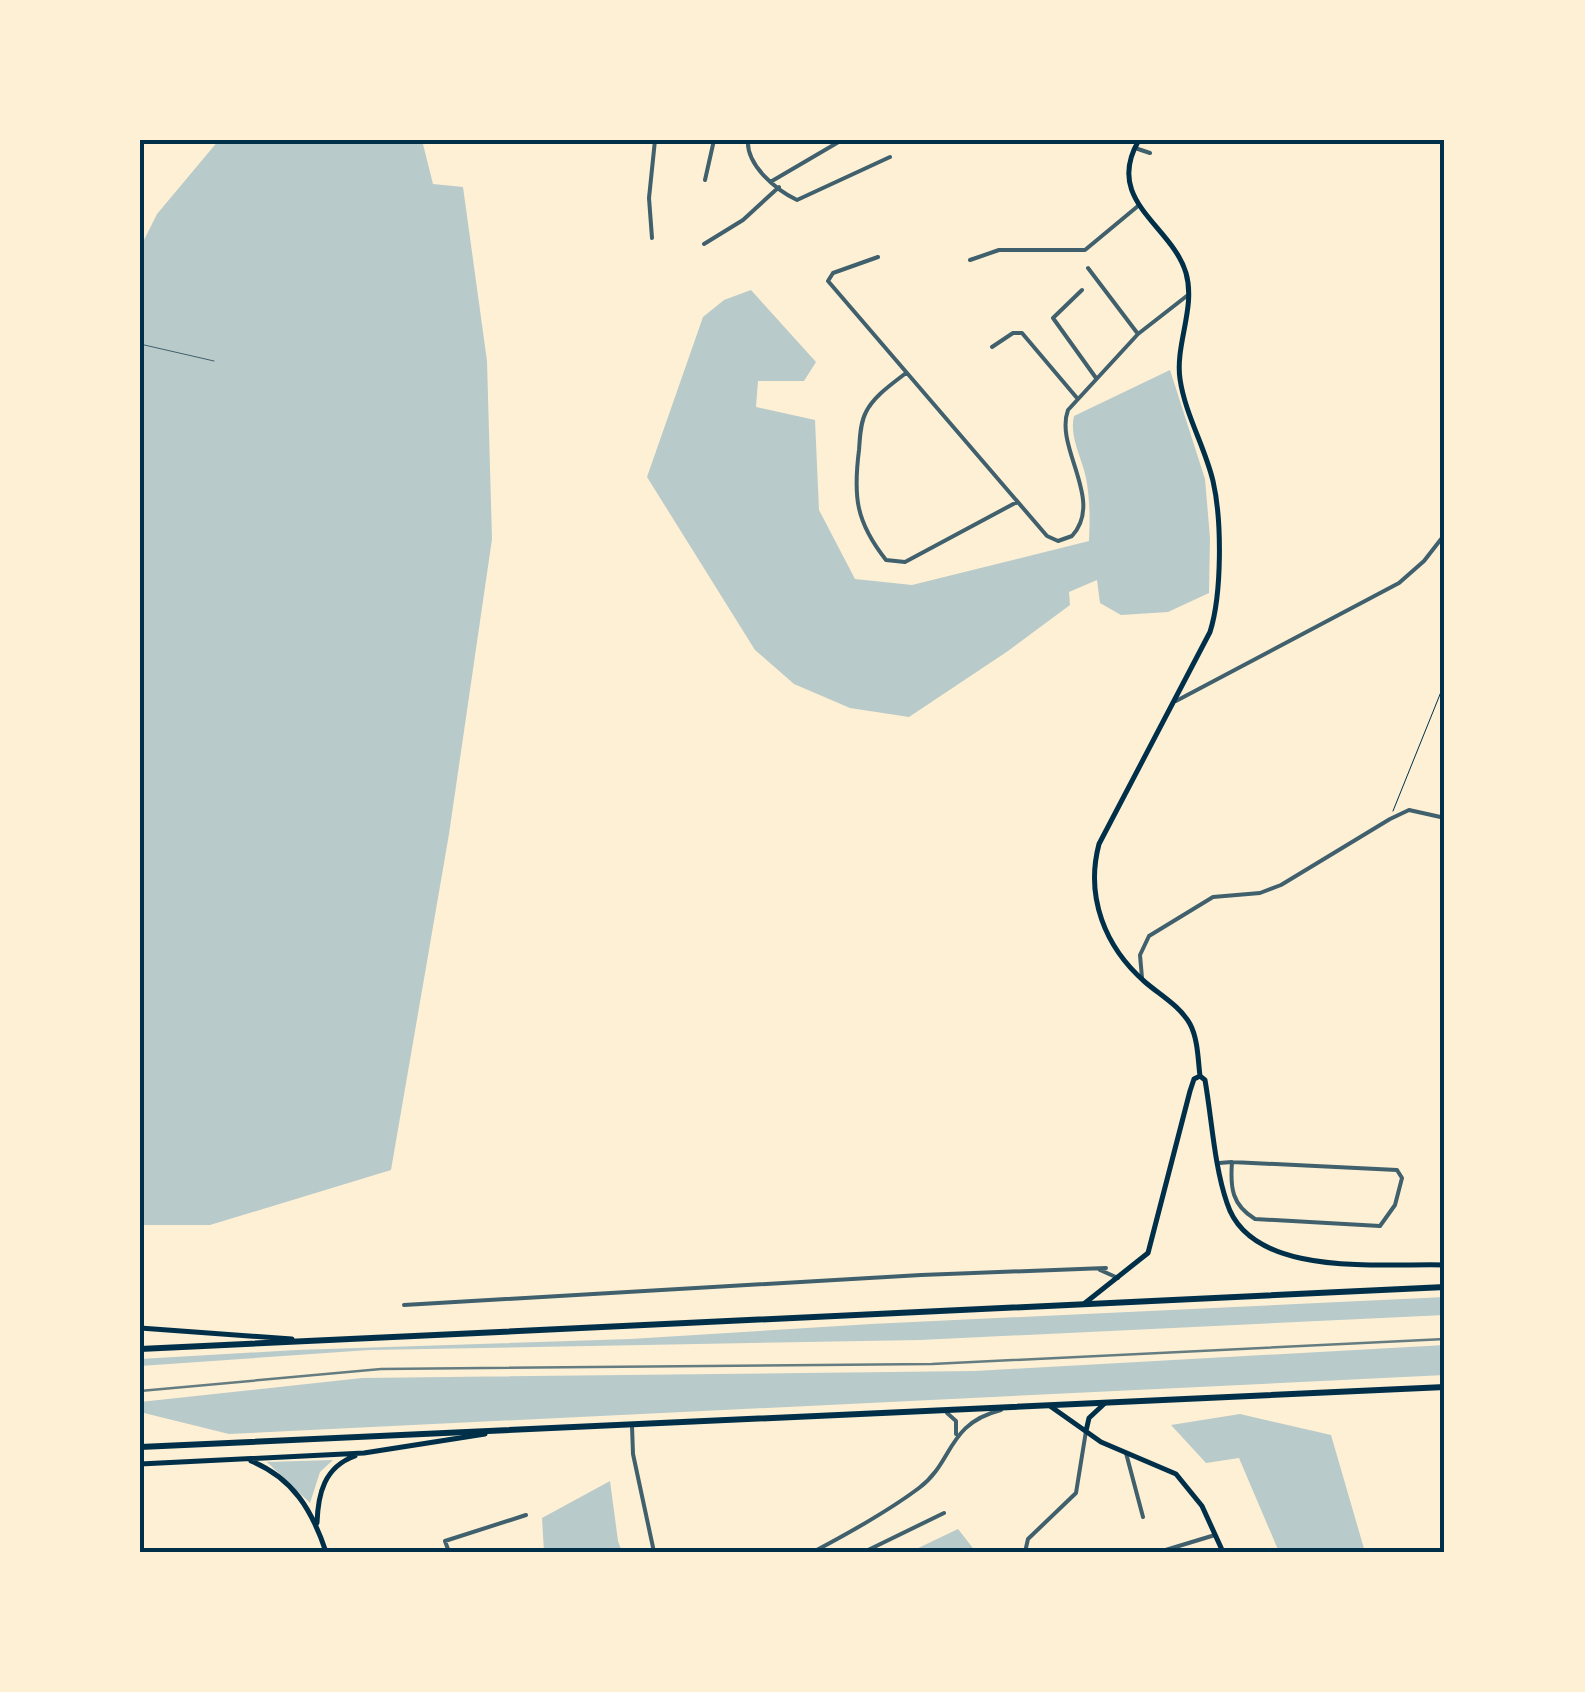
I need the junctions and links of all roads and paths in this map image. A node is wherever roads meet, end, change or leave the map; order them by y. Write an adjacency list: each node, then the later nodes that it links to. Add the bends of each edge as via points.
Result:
1 (655, 140): 13 (street)
2 (714, 140): 9 (street)
3 (748, 140): 10 (street, via 748,154)
4 (842, 140): 10 (street)
5 (1139, 140): 6 (main road)
6 (1134, 148): 7 (street); 12 (main road, via 1128,182)
7 (1150, 152)
8 (890, 157): 11 (street, via 799,200)
9 (705, 180)
10 (772, 181): 11 (street)
11 (779, 187): 14 (street)
12 (1138, 206): 16 (street, via 1085,250 1000,250); 19 (main road, via 1186,272)
13 (652, 238)
14 (704, 244)
15 (878, 257): 24 (street, via 828,280)
16 (970, 260)
17 (1088, 268): 20 (street)
18 (1082, 290): 25 (street, via 1052,318)
19 (1189, 295): 20 (street); 30 (main road, via 1180,377 1214,482 1218,537 1214,620)
20 (1138, 334): 25 (street)
21 (140, 344): 23 (lane)
22 (992, 347): 26 (street, via 1022,332)
23 (214, 361)
24 (906, 372): 27 (street); 27 (street, via 866,412 856,469 856,505 886,560 904,562)
25 (1096, 378): 26 (street)
26 (1077, 398): 27 (street, via 1064,425 1080,480 1078,530 1052,540)
27 (1017, 502)
28 (1445, 534): 30 (street, via 1399,583)
29 (1445, 682): 32 (path)
30 (1175, 702): 33 (main road, via 1100,844 1094,876 1108,940)
31 (1445, 818): 32 (street, via 1416,810)
32 (1390, 819): 33 (street, via 1281,885 1214,896 1149,936 1140,955)
33 (1143, 980): 34 (main road, via 1190,1023)
34 (1200, 1076): 35 (main road); 40 (main road, via 1190,1090 1148,1254)
35 (1219, 1162): 36 (street); 37 (main road, via 1234,1220 1268,1250 1318,1261)
36 (1232, 1162): 36 (street, via 1398,1170 1402,1178 1380,1226 1255,1219 1231,1193)
37 (1445, 1265)
38 (1106, 1268): 39 (street)
39 (1098, 1270): 40 (street); 43 (street)
40 (1118, 1278): 42 (main road)
41 (1445, 1287): 42 (highway)
42 (1082, 1304): 45 (highway)
43 (404, 1305)
44 (140, 1328): 45 (main road)
45 (320, 1341): 46 (highway)
46 (140, 1349)
47 (1445, 1387): 48 (highway)
48 (1104, 1404): 49 (highway); 53 (main road)
49 (1050, 1406): 50 (highway); 53 (main road)
50 (1015, 1407): 51 (highway); 55 (street, via 981,1417)
51 (943, 1410): 52 (highway); 55 (street, via 956,1421)
52 (632, 1426): 54 (highway); 68 (street)
53 (1086, 1430): 58 (main road); 71 (street, via 1076,1493 1028,1539)
54 (505, 1431): 56 (highway); 57 (main road)
55 (956, 1437): 69 (street, via 919,1488)
56 (140, 1448)
57 (364, 1453): 59 (main road); 64 (main road, via 328,1476)
58 (1126, 1453): 63 (street); 65 (main road, via 1176,1474)
59 (248, 1460): 60 (main road); 64 (main road, via 288,1483)
60 (140, 1464)
61 (944, 1513): 70 (street)
62 (526, 1515): 67 (street, via 445,1540)
63 (1143, 1517)
64 (318, 1526): 66 (main road)
65 (1215, 1536): 72 (street); 73 (main road)
66 (326, 1552)
67 (448, 1552)
68 (654, 1552)
69 (813, 1552)
70 (864, 1552)
71 (1025, 1552)
72 (1160, 1552)
73 (1223, 1552)

